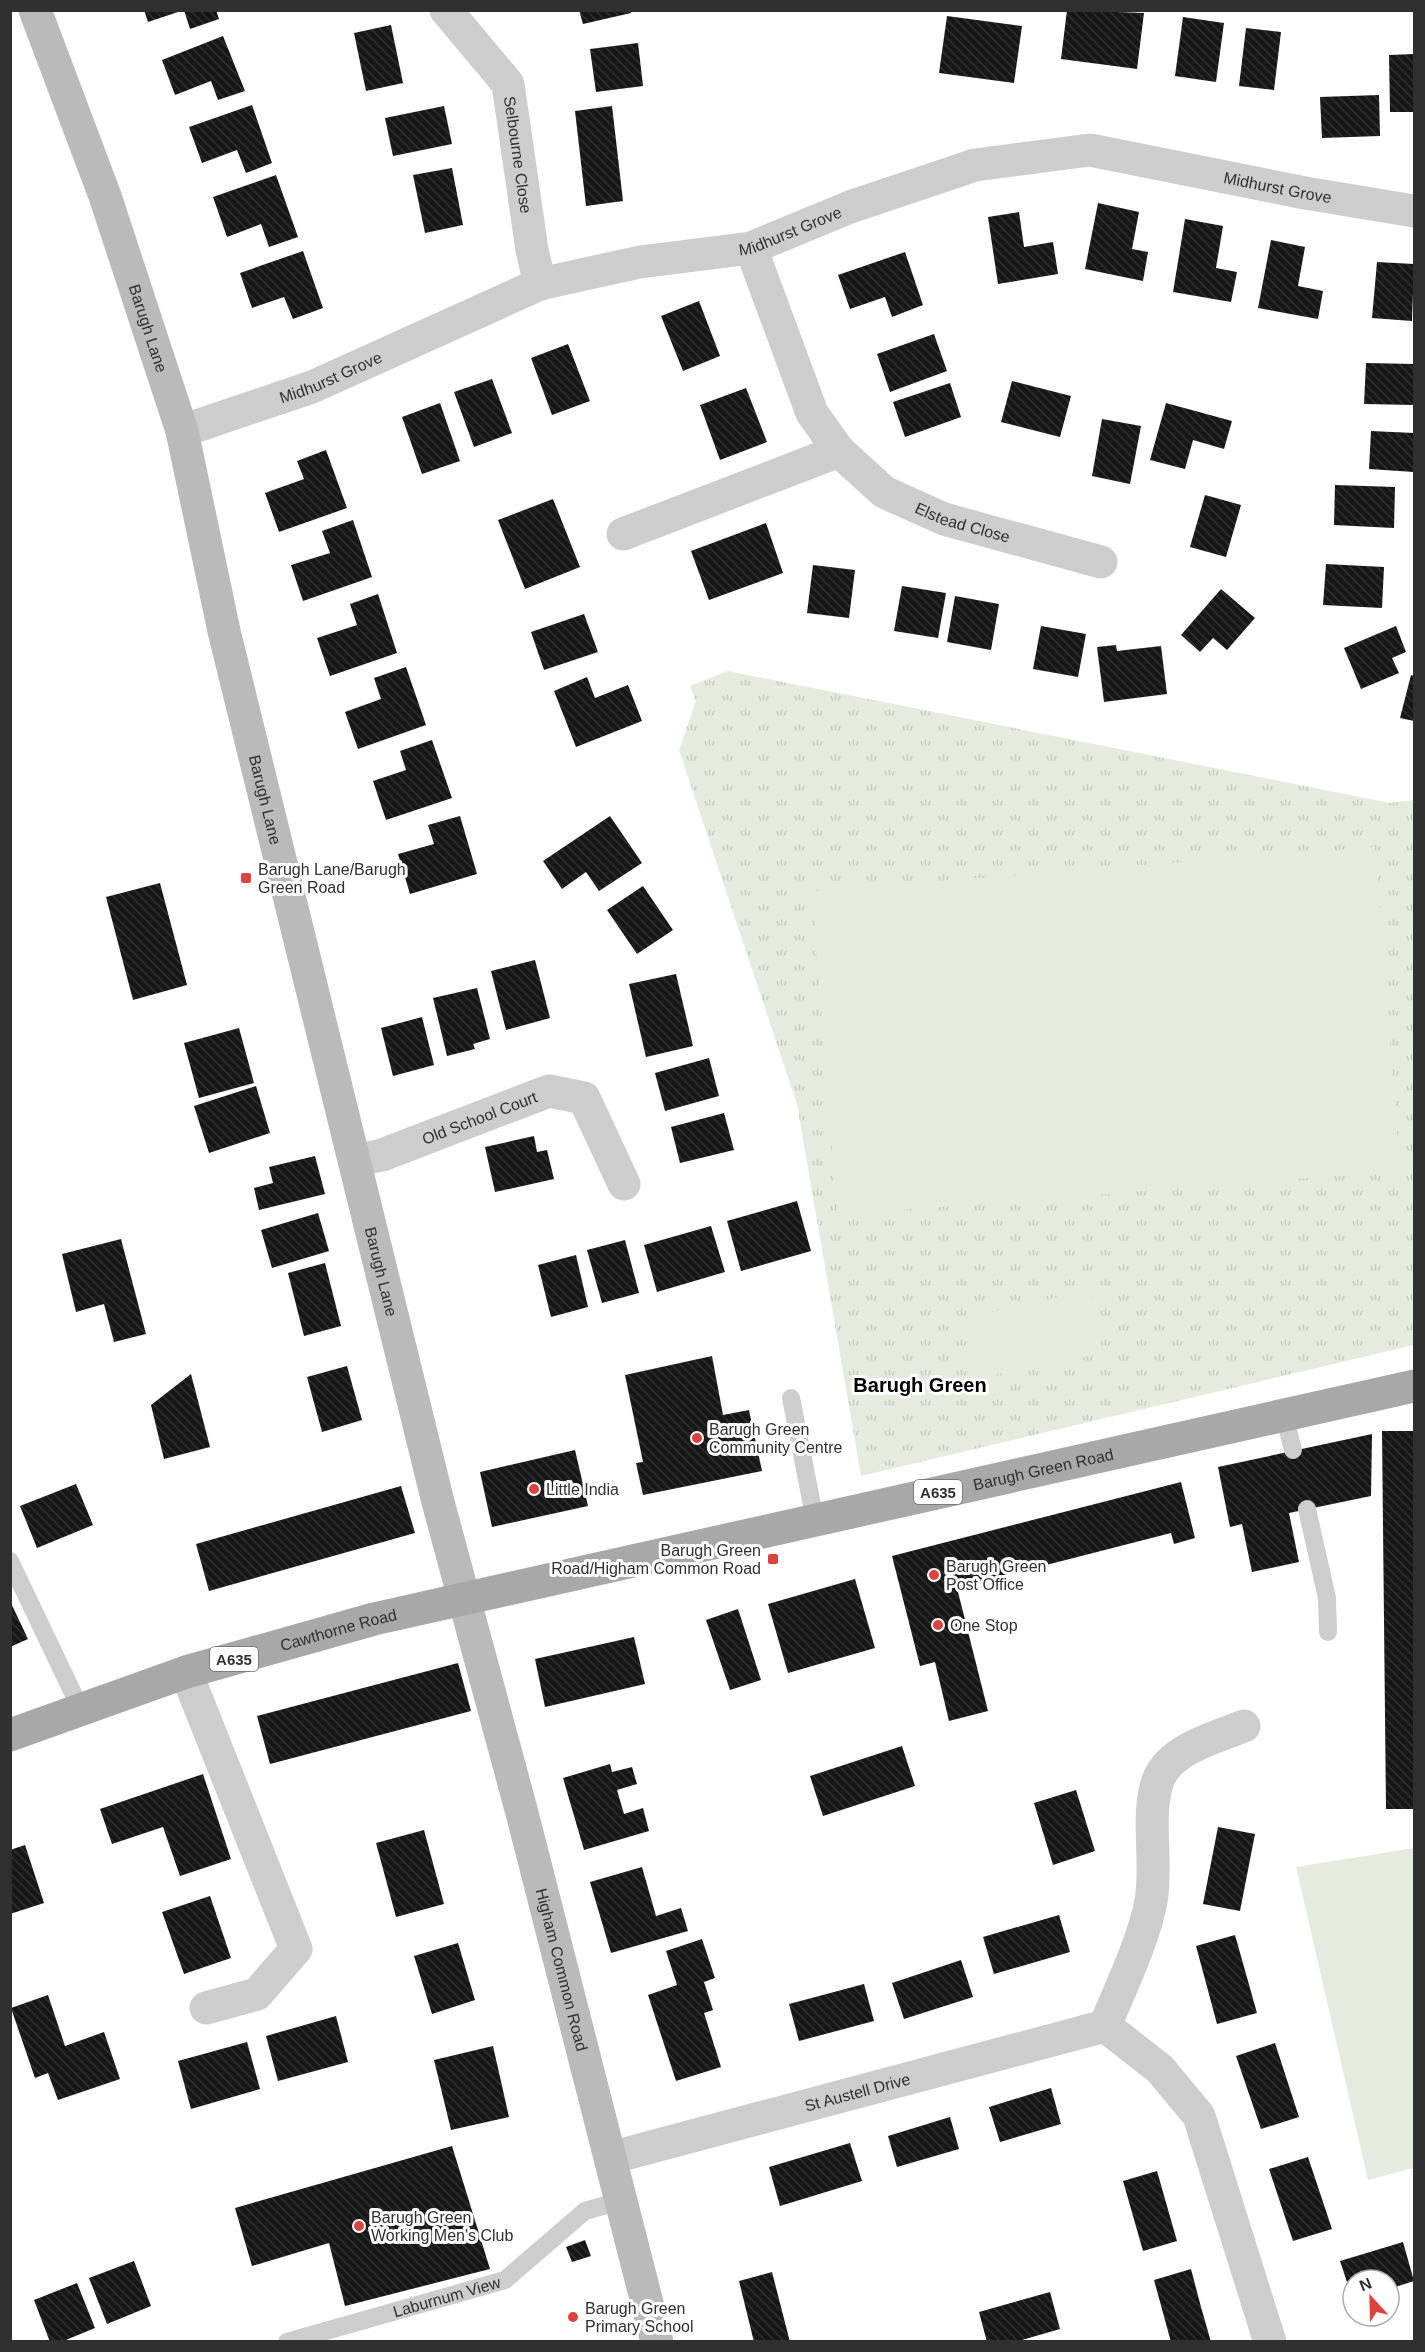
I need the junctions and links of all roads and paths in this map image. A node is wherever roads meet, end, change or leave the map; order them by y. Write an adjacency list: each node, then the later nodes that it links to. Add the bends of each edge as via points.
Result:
1 (35, 10): 6 (main road, Barugh Lane, via 105,196)
2 (446, 10): 5 (street, Selbourne Close, via 508,84)
3 (1414, 211): 4 (street, Midhurst Grove, via 1090,150 975,165 850,207)
4 (751, 248): 5 (street, Midhurst Grove, via 640,262); 7 (street, Elstead Close, via 812,413)
5 (540, 284): 6 (street, Midhurst Grove, via 312,387)
6 (182, 431): 10 (main road, Barugh Lane, via 224,630)
7 (839, 451): 8 (street); 9 (street, Elstead Close, via 884,492 944,519)
8 (623, 534)
9 (1101, 562)
10 (355, 1161): 11 (street, Old School Court, via 392,1151 549,1090 584,1098); 19 (main road, Barugh Lane)
11 (624, 1184)
12 (1414, 1386): 14 (main road, Barugh Green Road / A635)
13 (791, 1398): 17 (lane)
14 (1284, 1415): 15 (lane); 17 (main road, Barugh Green Road / A635)
15 (1293, 1450)
16 (1307, 1509): 20 (lane, via 1327,1598)
17 (815, 1520): 19 (main road, Barugh Green Road / A635)
18 (10, 1562): 22 (lane)
19 (462, 1598): 21 (main road, Cawthorne Road / A635); 27 (main road, Higham Common Road, via 522,1813)
20 (1328, 1632)
21 (186, 1672): 22 (main road, Cawthorne Road / A635); 25 (street, via 296,1950 257,1994)
22 (81, 1710): 24 (main road, Cawthorne Road / A635)
23 (1244, 1726): 26 (street, via 1194,1746 1160,1776 1154,1800 1155,1873 1151,1903)
24 (10, 1735)
25 (206, 2008)
26 (1104, 2026): 27 (street, St Austell Drive); 31 (street, via 1160,2069 1199,2116)
27 (610, 2158): 28 (main road, Higham Common Road)
28 (620, 2201): 29 (lane, Laburnum View, via 585,2211 505,2280); 30 (main road, Higham Common Road)
29 (287, 2342)
30 (657, 2342)
31 (1270, 2342)

